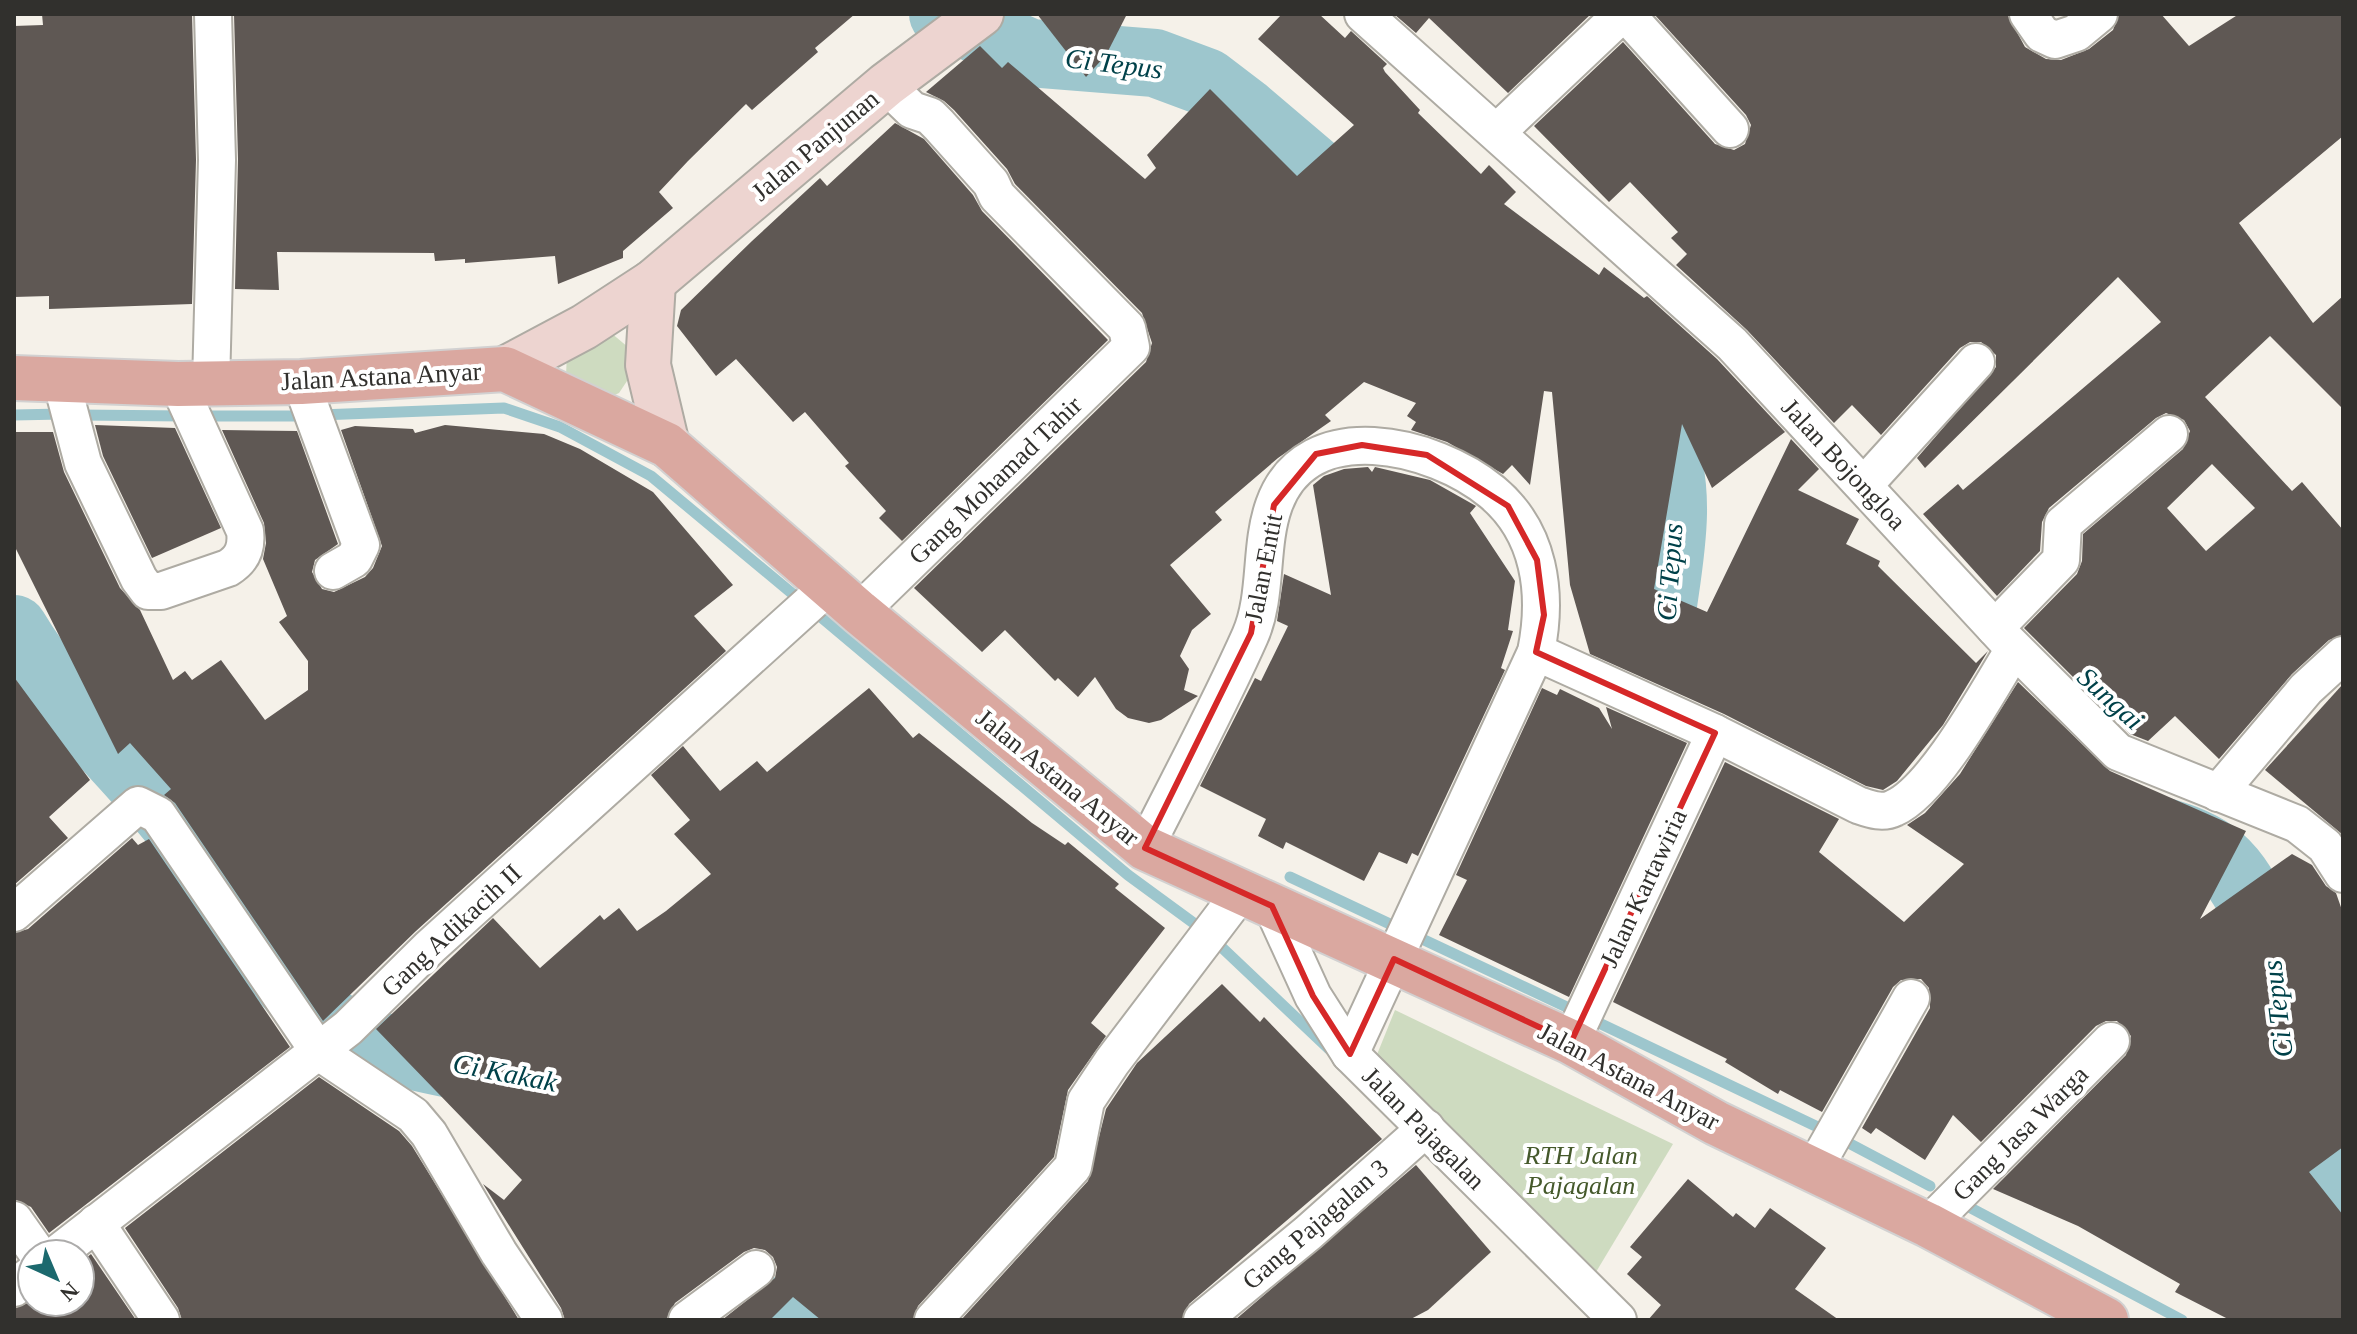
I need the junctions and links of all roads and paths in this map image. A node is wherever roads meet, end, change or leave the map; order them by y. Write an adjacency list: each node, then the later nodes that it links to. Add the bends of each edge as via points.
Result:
1 (213, 14): 16 (street, via 217,160)
2 (981, 14): 7 (main road, Jalan Panjunan)
3 (1363, 14): 9 (street, Jalan Bojongloa)
4 (1624, 14): 8 (street); 9 (street)
5 (2028, 14): 6 (street, via 2042,34 2055,40 2076,33)
6 (2099, 14)
7 (901, 73): 10 (main road, Jalan Panjunan); 21 (street, Gang Mohamad Tahir, via 912,110 930,116 997,196 1127,328 1131,347)
8 (1730, 129)
9 (1497, 132): 19 (street, Jalan Bojongloa, via 1732,344)
10 (653, 282): 12 (main road, Jalan Panjunan); 18 (main road, via 648,365)
11 (1976, 362): 19 (street)
12 (505, 369): 15 (main road, Jalan Astana Anyar); 18 (main road, Jalan Astana Anyar)
13 (14, 378): 14 (main road, Jalan Astana Anyar)
14 (61, 380): 16 (main road, Jalan Astana Anyar); 16 (street, via 83,463 148,591 237,563 246,542)
15 (301, 382): 16 (main road, Jalan Astana Anyar); 20 (street, via 361,545 354,559)
16 (195, 384)
17 (2169, 434): 22 (street, via 2063,524 2061,560)
18 (667, 445): 21 (main road, Jalan Astana Anyar)
19 (1865, 484): 22 (street, Jalan Bojongloa)
20 (333, 571)
21 (844, 599): 27 (main road, Jalan Astana Anyar); 35 (street, Gang Adikacih II, via 430,947)
22 (2006, 641): 25 (street, via 1929,781 1893,809 1858,805); 26 (street, Jalan Bojongloa, via 2118,752)
23 (1536, 652): 25 (street); 27 (street, Jalan Entit, via 1544,615 1537,560 1526,530 1508,506 1482,484 1427,455 1362,445 1316,454 1286,482 1274,505 1251,633); 31 (street, Jalan Entit)
24 (2343, 655): 26 (street, via 2306,689)
25 (1715, 733): 34 (street, Jalan Kartawiria)
26 (2218, 793): 28 (street, Jalan Bojongloa, via 2297,824 2325,846)
27 (1145, 848): 29 (main road, Jalan Astana Anyar)
28 (2343, 874)
29 (1256, 899): 31 (main road, Jalan Astana Anyar); 36 (street, Jalan Pajagalan); 48 (street, via 1112,1062 1086,1101 1073,1167)
30 (14, 913): 35 (street, via 138,805 150,809)
31 (1394, 959): 34 (main road, Jalan Astana Anyar); 36 (street, Jalan Entit)
32 (1911, 998): 38 (street)
33 (2111, 1041): 41 (street, Gang Jasa Warga)
34 (1571, 1042): 38 (main road, Jalan Astana Anyar, via 1716,1123)
35 (319, 1052): 40 (street, Gang Adikacih II); 46 (street, via 413,1115 429,1134)
36 (1350, 1054): 37 (street, Jalan Pajagalan)
37 (1426, 1128): 49 (street, Gang Pajagalan 3); 50 (street, Jalan Pajagalan)
38 (1821, 1157): 41 (main road, Jalan Astana Anyar)
39 (14, 1220): 42 (street)
40 (96, 1223): 43 (street, Gang Adikacih II); 45 (street)
41 (1928, 1225): 51 (main road, Jalan Astana Anyar)
42 (27, 1238)
43 (77, 1238)
44 (756, 1269): 47 (street)
45 (161, 1320)
46 (544, 1320)
47 (687, 1320)
48 (933, 1320)
49 (1202, 1320)
50 (1618, 1320)
51 (2106, 1320)

